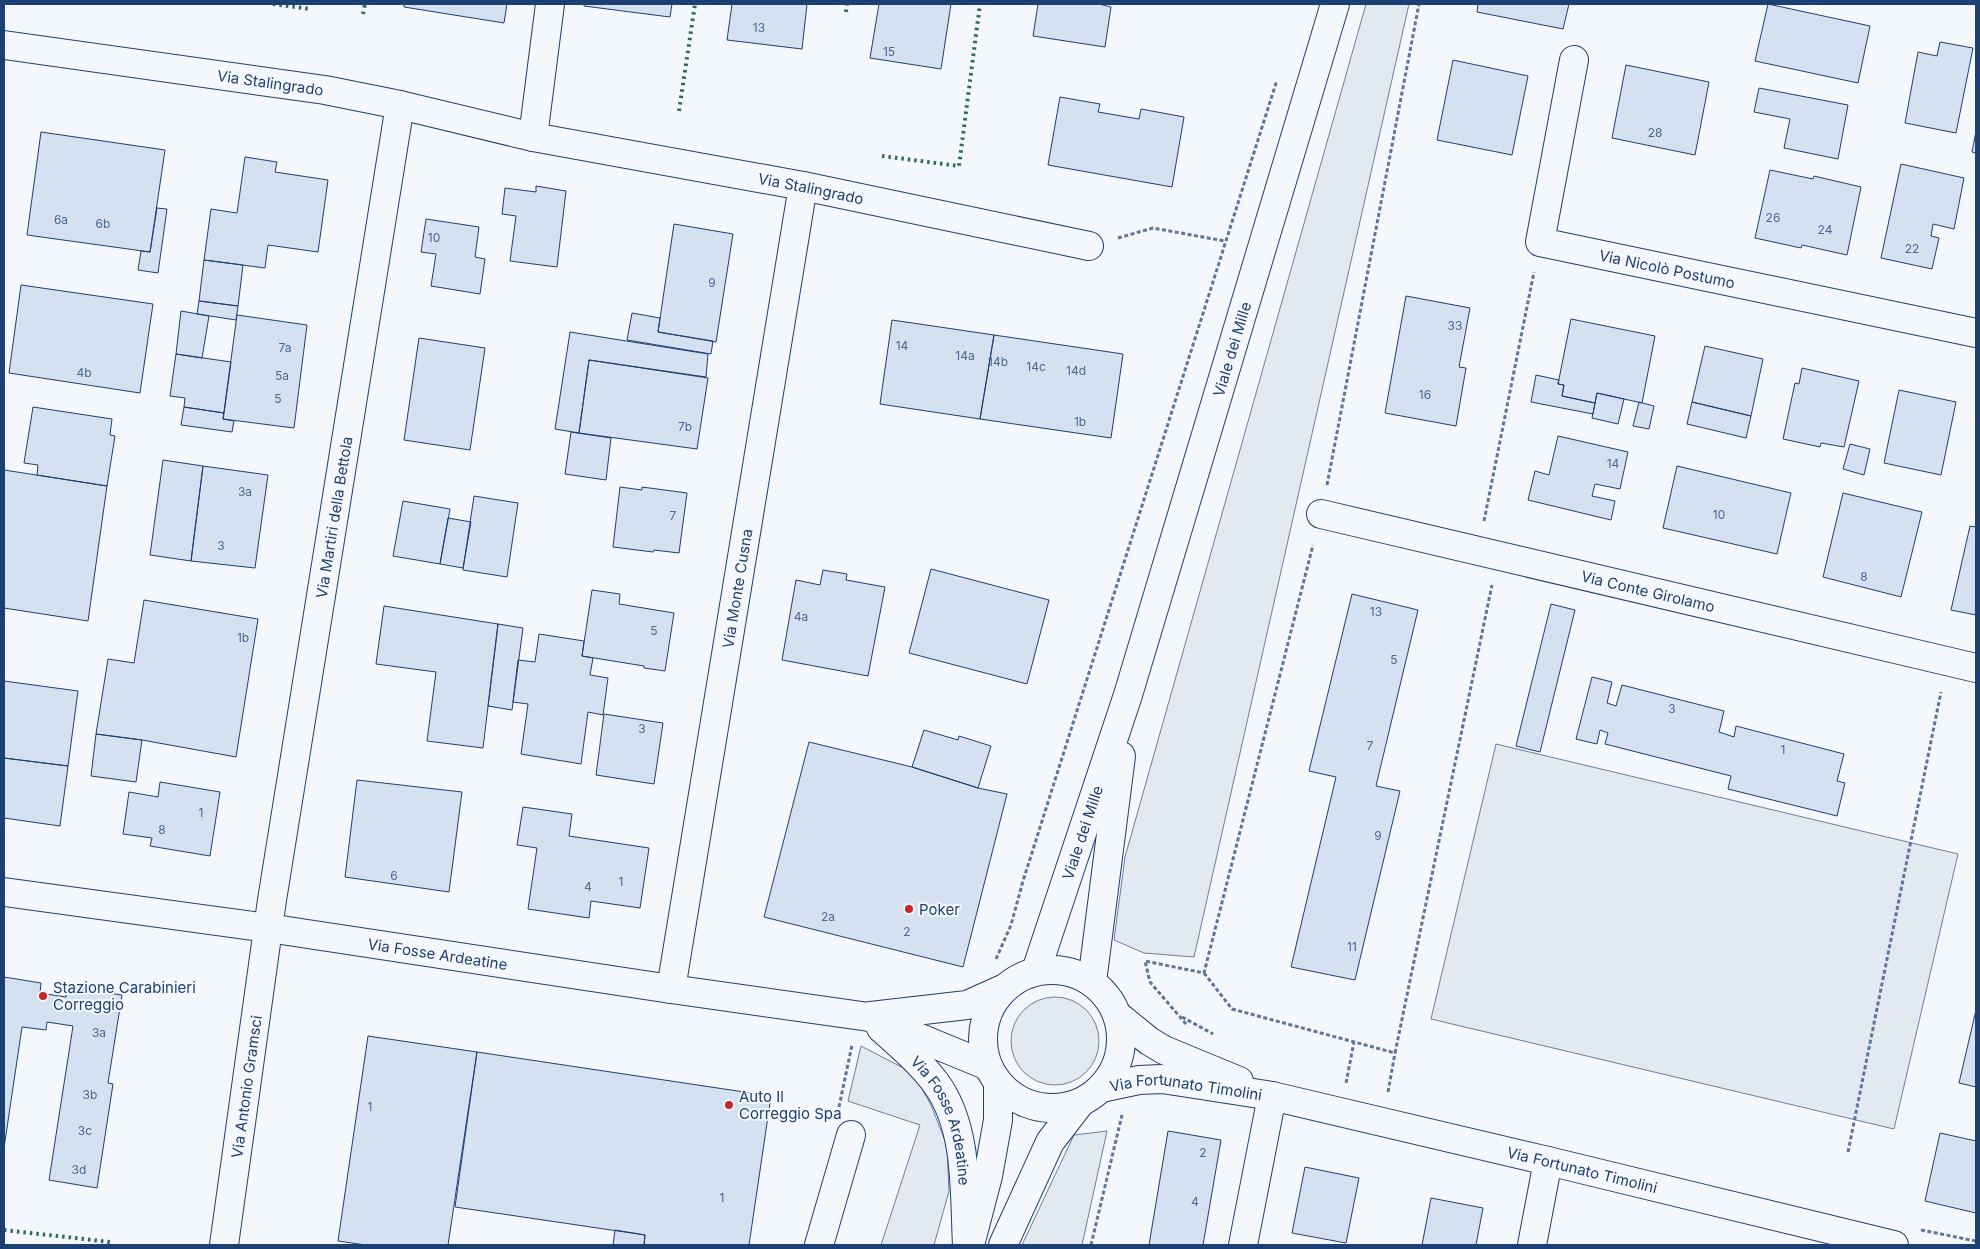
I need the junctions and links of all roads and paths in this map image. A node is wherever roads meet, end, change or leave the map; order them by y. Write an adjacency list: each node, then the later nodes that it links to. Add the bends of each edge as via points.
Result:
1 (550, 4): 8 (street)
2 (1335, 4): 18 (street, Viale dei Mille)
3 (1419, 4): 14 (path)
4 (4, 45): 7 (street, Via Stalingrado, via 325,90)
5 (1574, 60): 11 (street)
6 (1277, 80): 10 (path)
7 (400, 105): 8 (street, Via Stalingrado); 20 (street, Via Martiri della Bettola)
8 (533, 137): 9 (street, Via Stalingrado)
9 (803, 186): 12 (street, Via Stalingrado); 26 (street, Via Monte Cusna)
10 (1225, 241): 12 (path, via 1153,228); 21 (path, via 1011,925 996,959)
11 (1540, 242): 13 (street, Via Nicolò Postumo); 15 (path)
12 (1089, 246)
13 (1976, 333)
14 (1321, 514): 15 (street, Via Conte Girolamo); 23 (path)
15 (1488, 553): 16 (street, Via Conte Girolamo); 33 (path)
16 (1948, 661): 17 (street, Via Conte Girolamo); 45 (path)
17 (1976, 668)
18 (1128, 694): 22 (street, Viale dei Mille); 24 (street, Viale dei Mille)
19 (4, 892): 20 (street, Via Fosse Ardeatine)
20 (268, 928): 26 (street, Via Fosse Ardeatine); 48 (street, Via Antonio Gramsci)
21 (990, 965)
22 (1036, 971): 24 (street, via 1056,970); 25 (street)
23 (1204, 973): 28 (path, via 1145,961 1150,982); 32 (path, via 1232,1009)
24 (1092, 982): 27 (street, via 1107,997)
25 (1005, 988): 29 (street, Via Fosse Ardeatine, via 967,1005); 34 (street, via 992,1005 984,1024 983,1046)
26 (672, 989): 29 (street, Via Fosse Ardeatine)
27 (1117, 1015): 41 (street, via 1120,1053 1113,1072); 42 (street, Via Fortunato Timolini, via 1164,1050)
28 (1179, 1015): 30 (path); 31 (path)
29 (864, 1016): 34 (street, Via Fosse Ardeatine); 44 (path, via 838,1104); 50 (street, Via Fosse Ardeatine, via 921,1066 946,1100 963,1153)
30 (1190, 1029)
31 (1221, 1039)
32 (1354, 1042): 33 (path); 36 (path)
33 (1395, 1053): 39 (path)
34 (993, 1074): 41 (street, via 1015,1098 1035,1107 1058,1108); 50 (street, via 998,1120 988,1176)
35 (1337, 1081): 36 (path)
36 (1346, 1083): 37 (path)
37 (1354, 1085)
38 (1380, 1090): 39 (path)
39 (1388, 1092): 40 (path)
40 (1395, 1094)
41 (1091, 1095): 42 (street, Via Fortunato Timolini, via 1139,1080 1162,1079); 51 (street, via 1050,1142)
42 (1272, 1096): 46 (street, Via Fortunato Timolini); 53 (street)
43 (1131, 1114): 52 (path, via 1121,1115)
44 (851, 1135): 49 (street)
45 (1848, 1152)
46 (1548, 1161): 47 (street, Via Fortunato Timolini); 54 (street)
47 (1807, 1235): 55 (street, Via Fortunato Timolini)
48 (224, 1245)
49 (819, 1245)
50 (969, 1245)
51 (1003, 1245)
52 (1091, 1245)
53 (1243, 1245)
54 (1532, 1245)
55 (1894, 1245)

